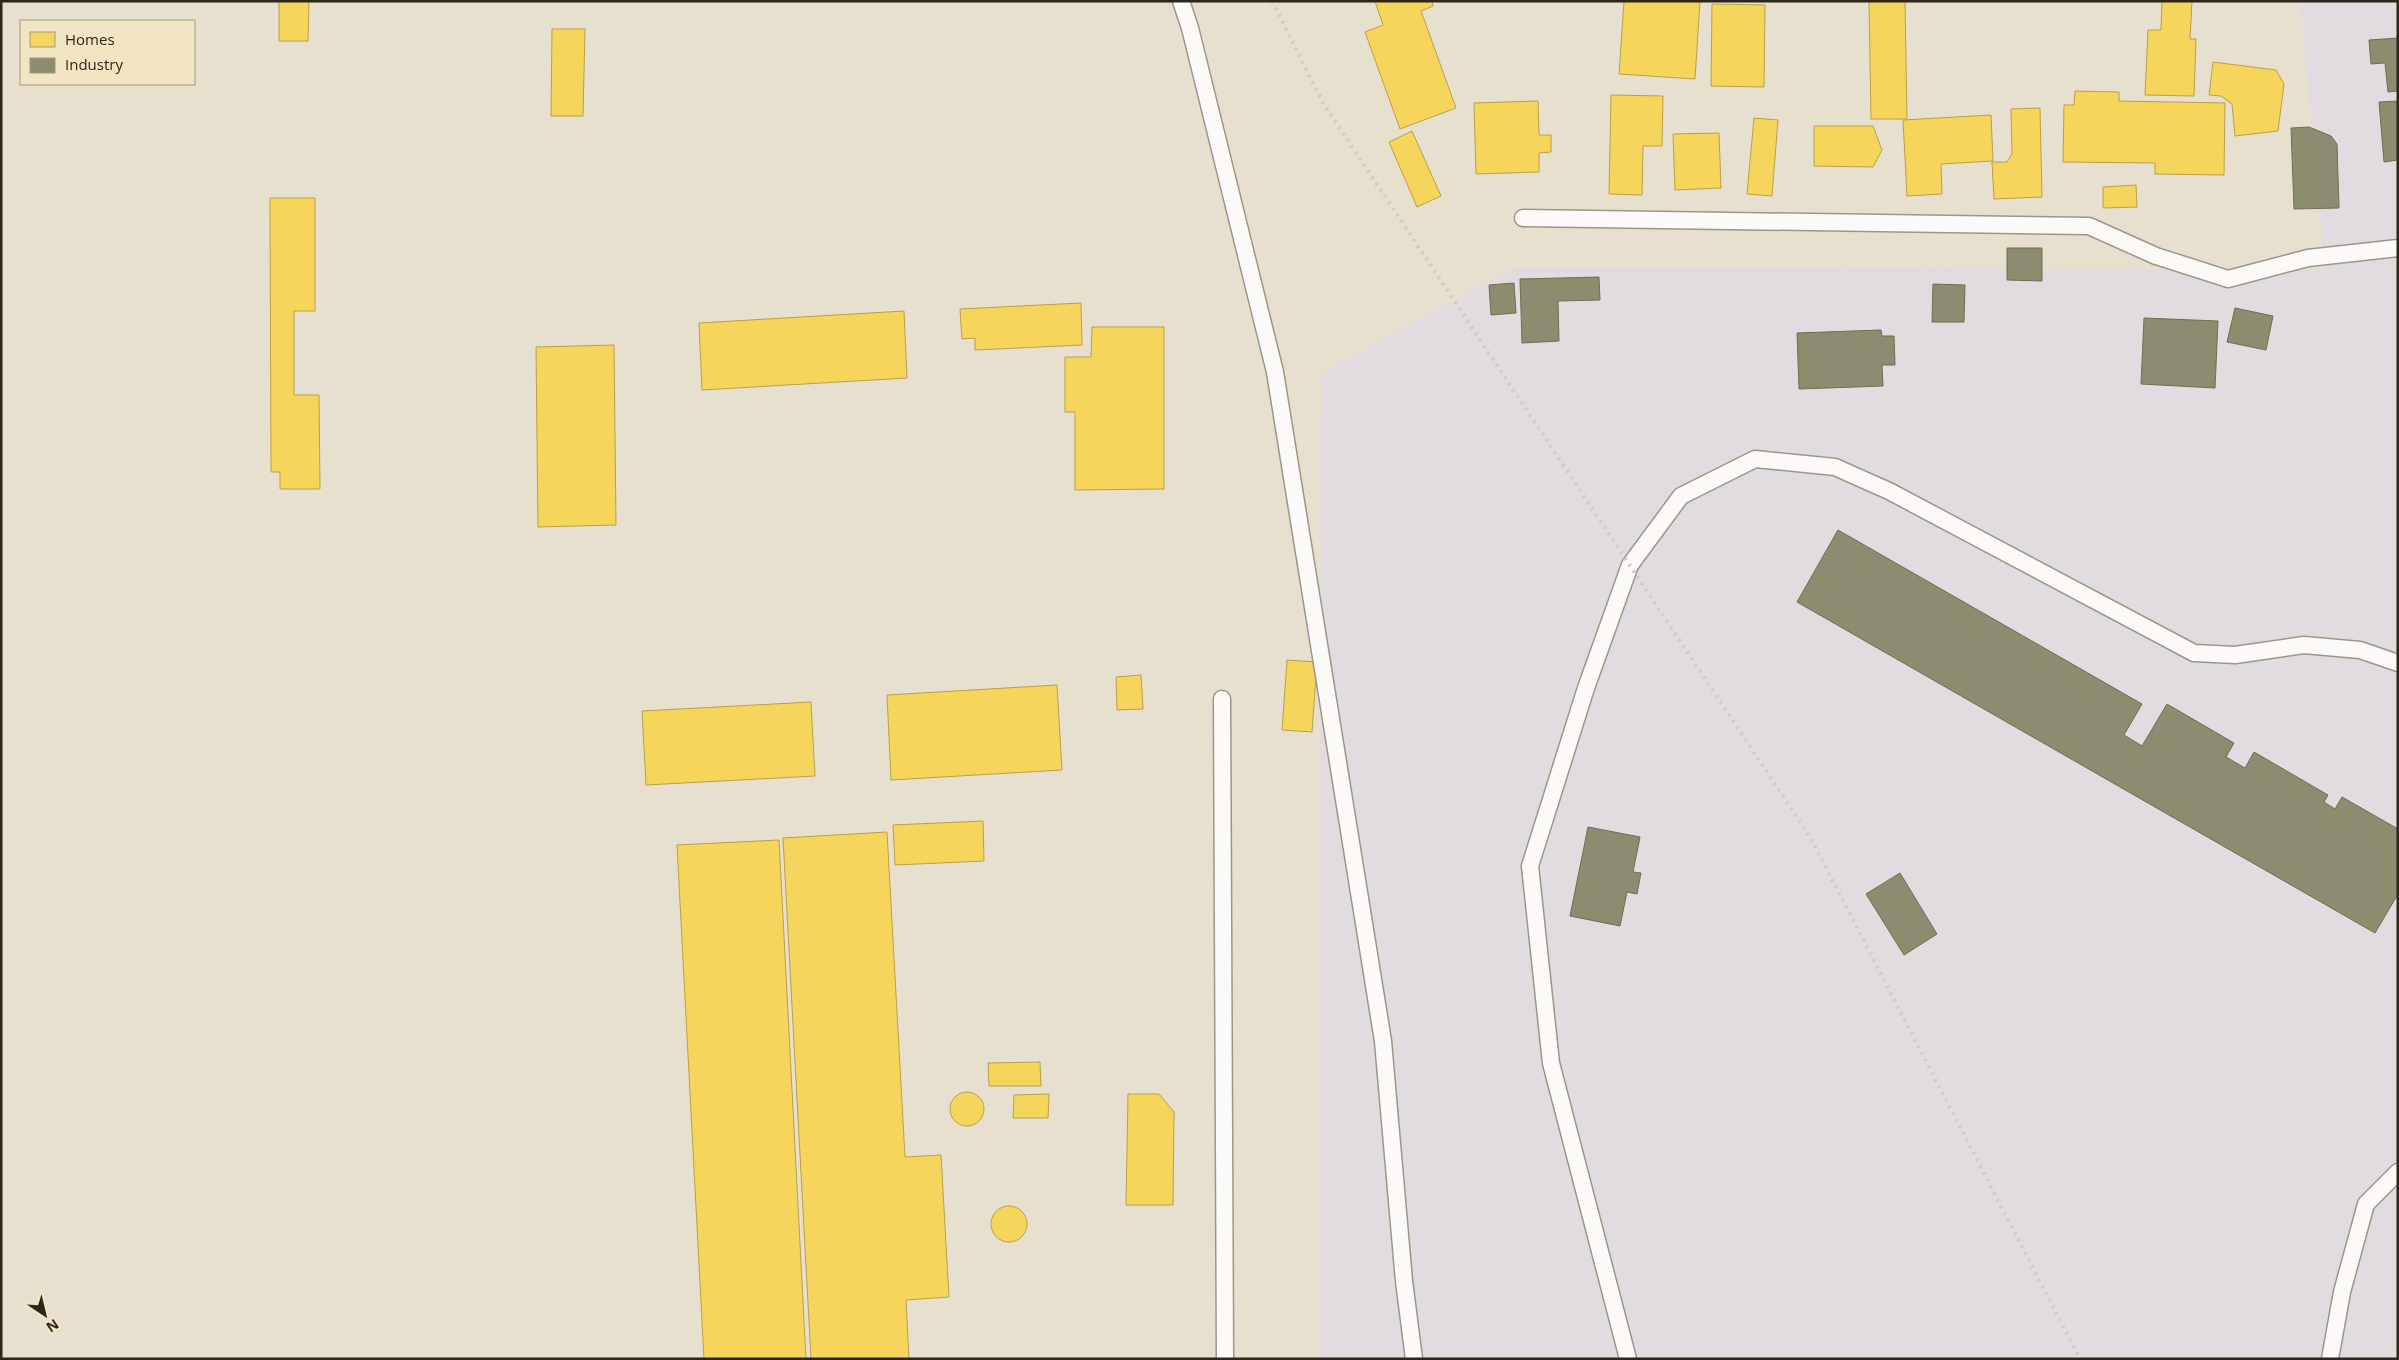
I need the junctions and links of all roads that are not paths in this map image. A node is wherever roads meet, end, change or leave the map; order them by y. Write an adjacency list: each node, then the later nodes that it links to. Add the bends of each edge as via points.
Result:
1 (1180, 1): 8 (lane, via 1190,28 1274,372 1383,1041)
2 (1523, 218): 3 (lane, via 2089,226 2156,256 2228,279 2308,258)
3 (2398, 248)
4 (2398, 663): 9 (lane, via 2360,650 2304,645 2235,655 2194,652 1889,491 1835,467 1755,458 1681,496 1630,565 1586,688 1530,866 1551,1063)
5 (1222, 699): 7 (lane)
6 (2398, 1172): 10 (lane, via 2366,1204 2342,1292)
7 (1225, 1359)
8 (1414, 1359)
9 (1628, 1359)
10 (2330, 1359)

